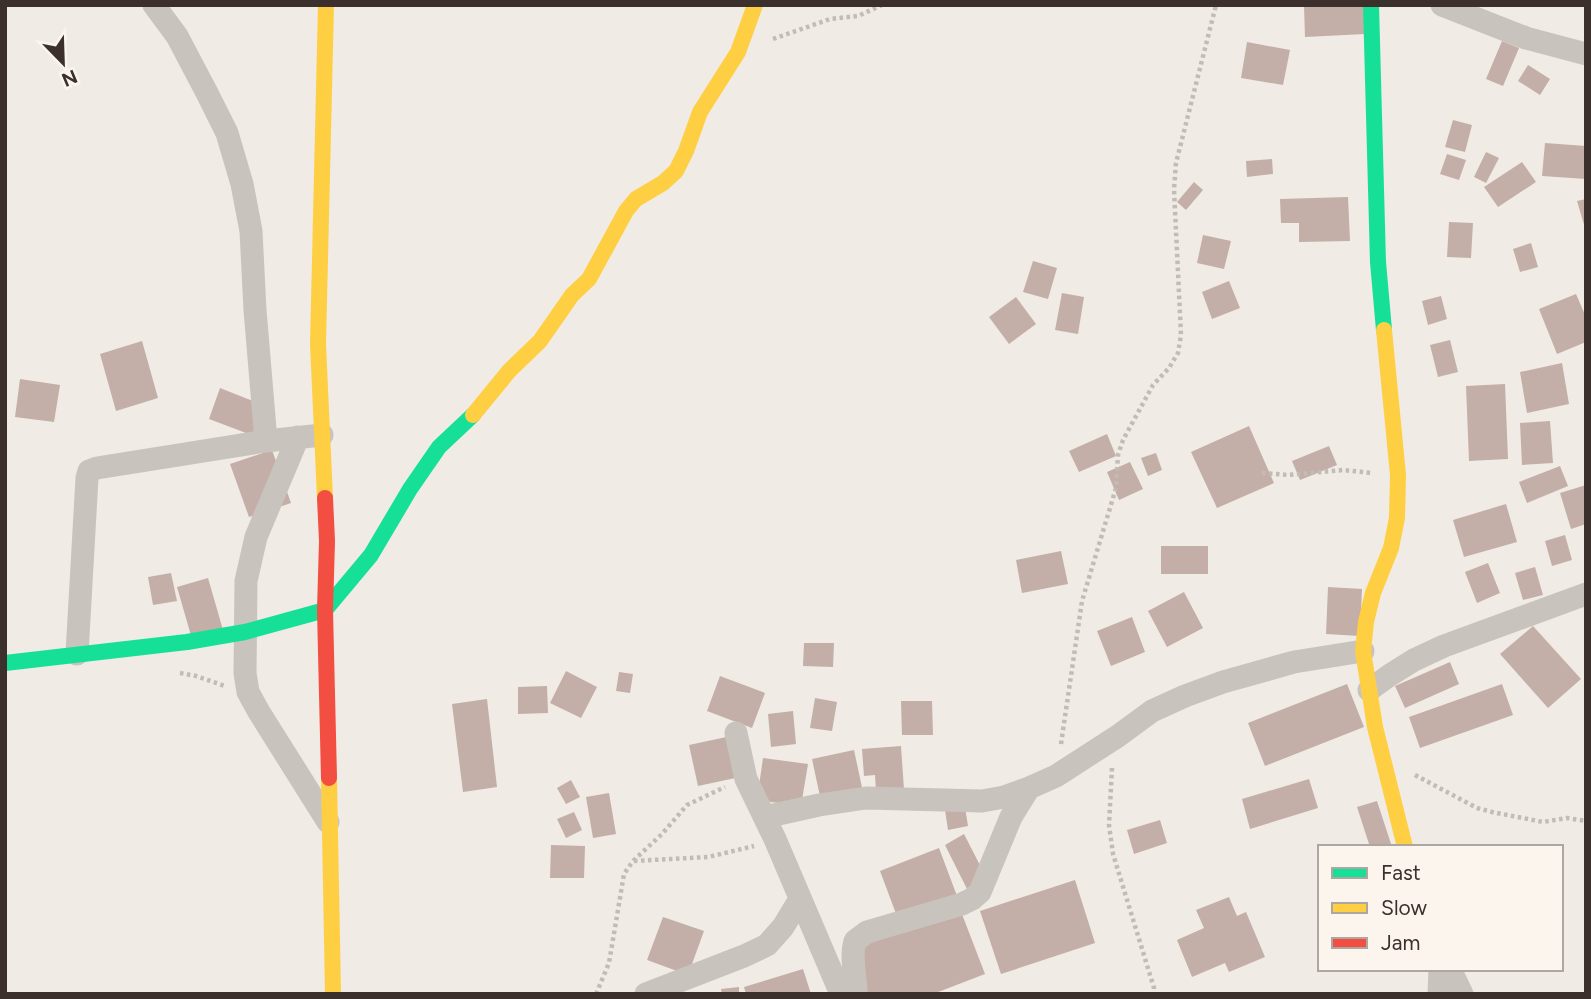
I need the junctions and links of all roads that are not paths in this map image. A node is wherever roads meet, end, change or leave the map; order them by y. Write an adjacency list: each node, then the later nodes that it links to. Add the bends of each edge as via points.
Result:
1 (154, 5): 9 (street, via 177,36 227,133 242,184 251,231)
2 (326, 5): 7 (street, via 318,344)
3 (755, 5): 11 (street, via 738,52 700,112 676,171 626,211 589,279 540,341 439,447 371,555)
4 (1371, 5): 13 (street, via 1378,262 1398,475 1397,518 1373,593)
5 (1443, 5): 6 (street, via 1526,38)
6 (1586, 54)
7 (322, 435): 8 (street); 11 (street)
8 (298, 437): 9 (street); 12 (street, via 256,537 246,581)
9 (266, 441): 14 (street, via 89,471)
10 (1586, 594): 16 (street, via 1444,646)
11 (325, 610): 12 (street); 20 (street)
12 (245, 632): 14 (street); 20 (street, via 248,692)
13 (1363, 651): 16 (street); 18 (street, via 1294,662 1185,696 1152,711 1056,776)
14 (78, 654): 15 (street)
15 (5, 663)
16 (1369, 690): 21 (street)
17 (736, 733): 19 (street, via 746,779)
18 (1029, 788): 19 (street, via 982,801 866,798); 28 (street, via 1011,817 980,892 962,904 867,932 855,941)
19 (765, 817): 22 (street)
20 (328, 821): 25 (street)
21 (1405, 845)
22 (800, 899): 26 (street, via 767,944); 27 (street)
23 (1440, 971): 29 (street)
24 (1451, 971): 30 (street)
25 (333, 994)
26 (646, 994)
27 (841, 994)
28 (856, 994)
29 (1439, 994)
30 (1462, 994)

